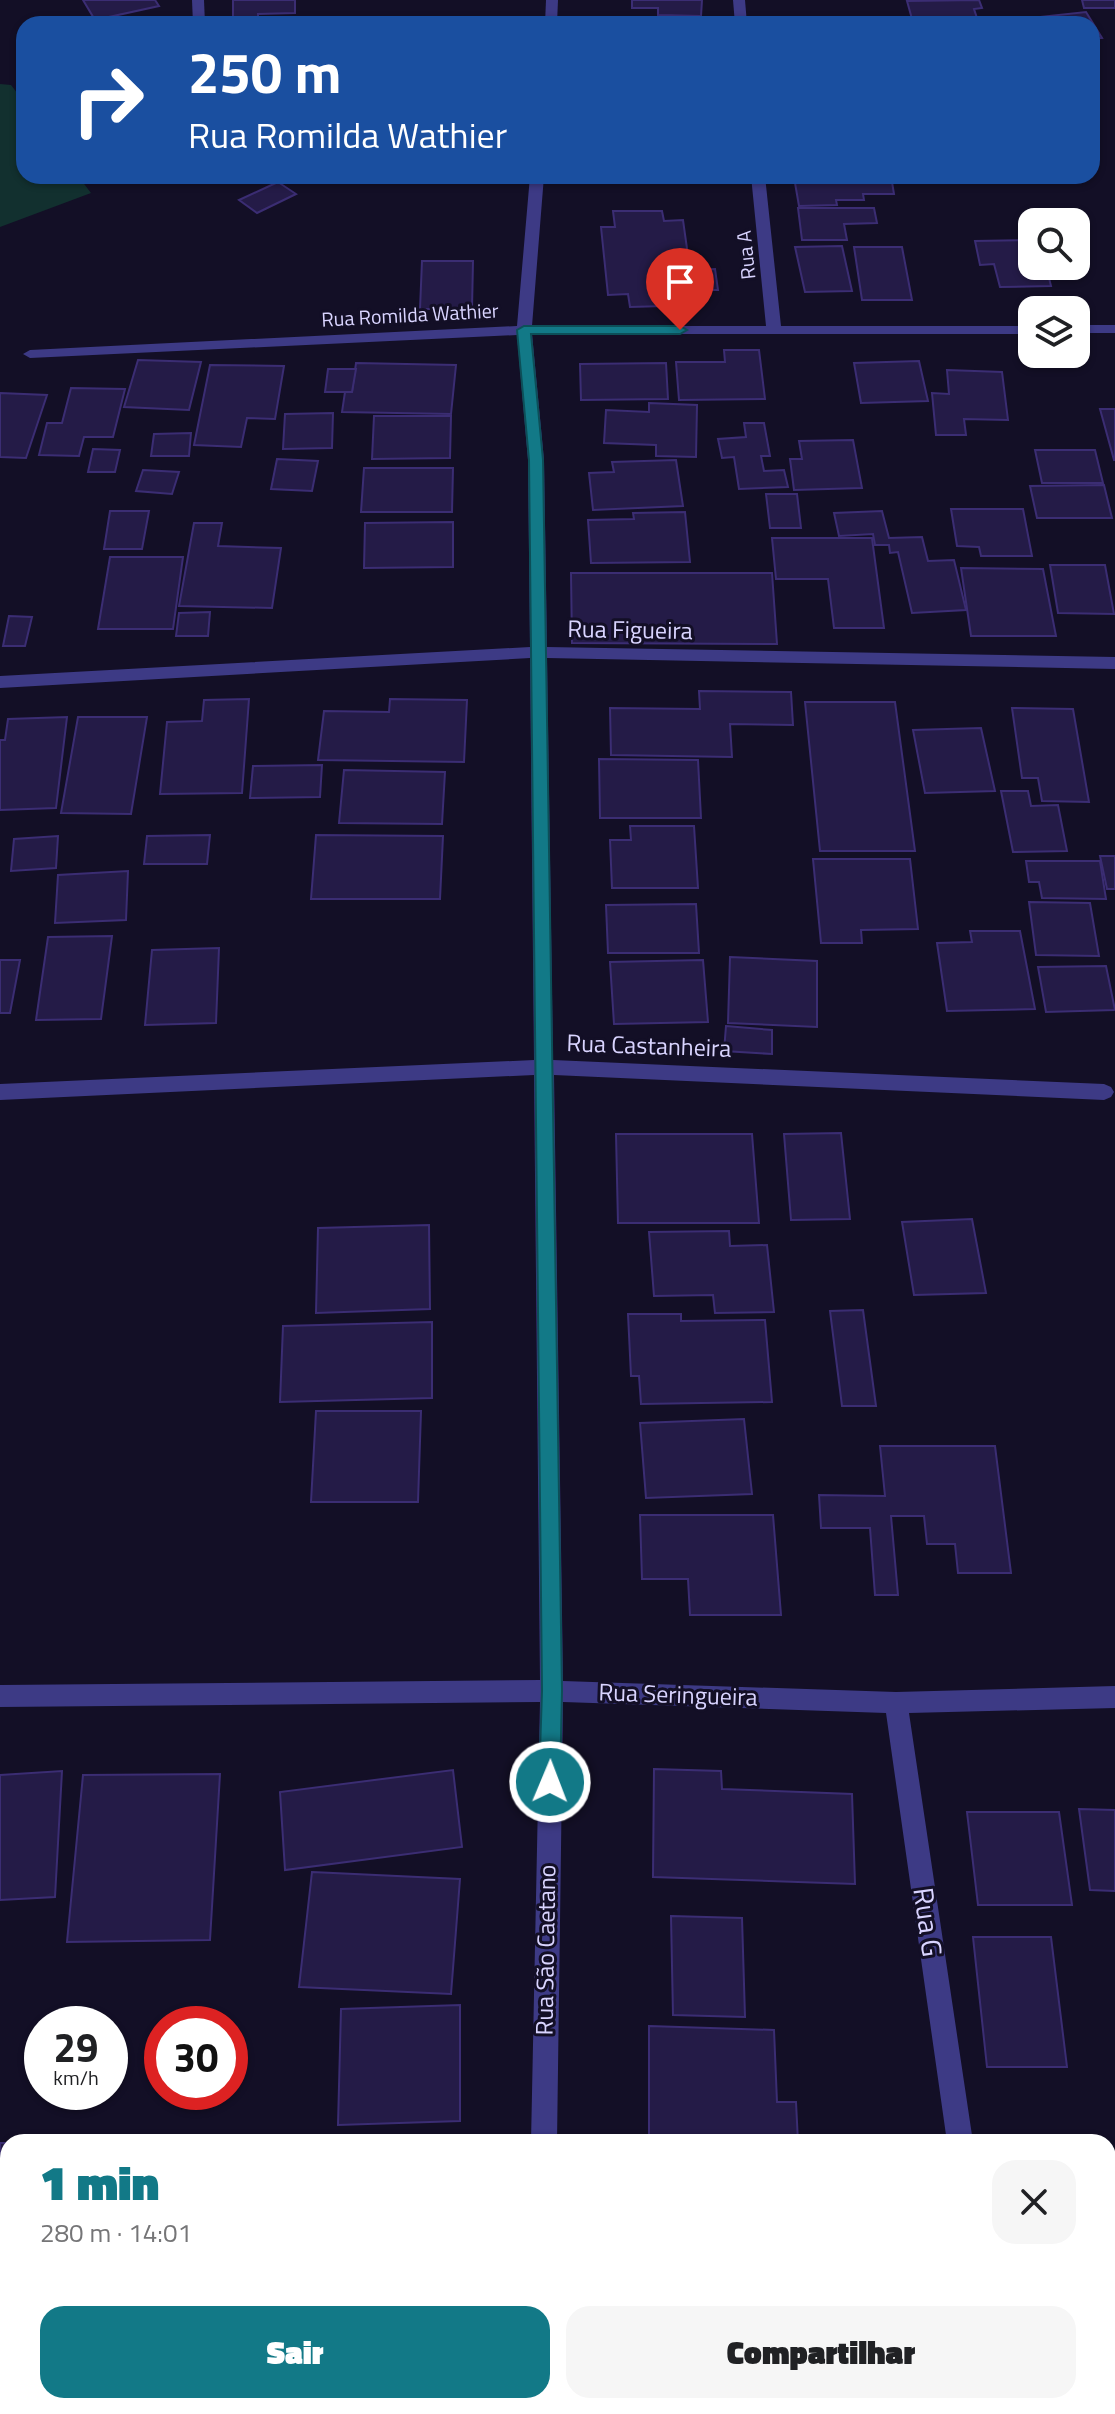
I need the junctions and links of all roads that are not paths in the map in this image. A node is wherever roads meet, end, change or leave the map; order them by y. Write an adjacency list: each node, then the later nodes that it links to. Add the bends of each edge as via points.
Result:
1 (536, 184): 5 (street, Rua São Caetano)
2 (759, 184): 7 (street, Rua A)
3 (1090, 329): 4 (street)
4 (1115, 329)
5 (524, 330): 7 (street, Rua Romilda Wathier); 8 (street, Rua Romilda Wathier); 9 (street, Rua São Caetano, via 536,460)
6 (1018, 330): 7 (street, Rua Romilda Wathier)
7 (774, 331)
8 (30, 354)
9 (538, 652): 10 (street, Rua Figueira); 11 (street, Rua Figueira); 12 (street, Rua São Caetano)
10 (1115, 663)
11 (0, 682)
12 (543, 1067): 13 (street, Rua Castanheira); 14 (street, Rua Castanheira); 15 (street, Rua São Caetano)
13 (0, 1092)
14 (1104, 1092)
15 (552, 1691): 16 (street, Rua Seringueira); 18 (street, Rua Seringueira); 19 (street, Rua São Caetano)
16 (0, 1696)
17 (1115, 1697): 18 (street, Rua Seringueira)
18 (896, 1703): 20 (street, Rua G)
19 (544, 2134)
20 (959, 2134)

